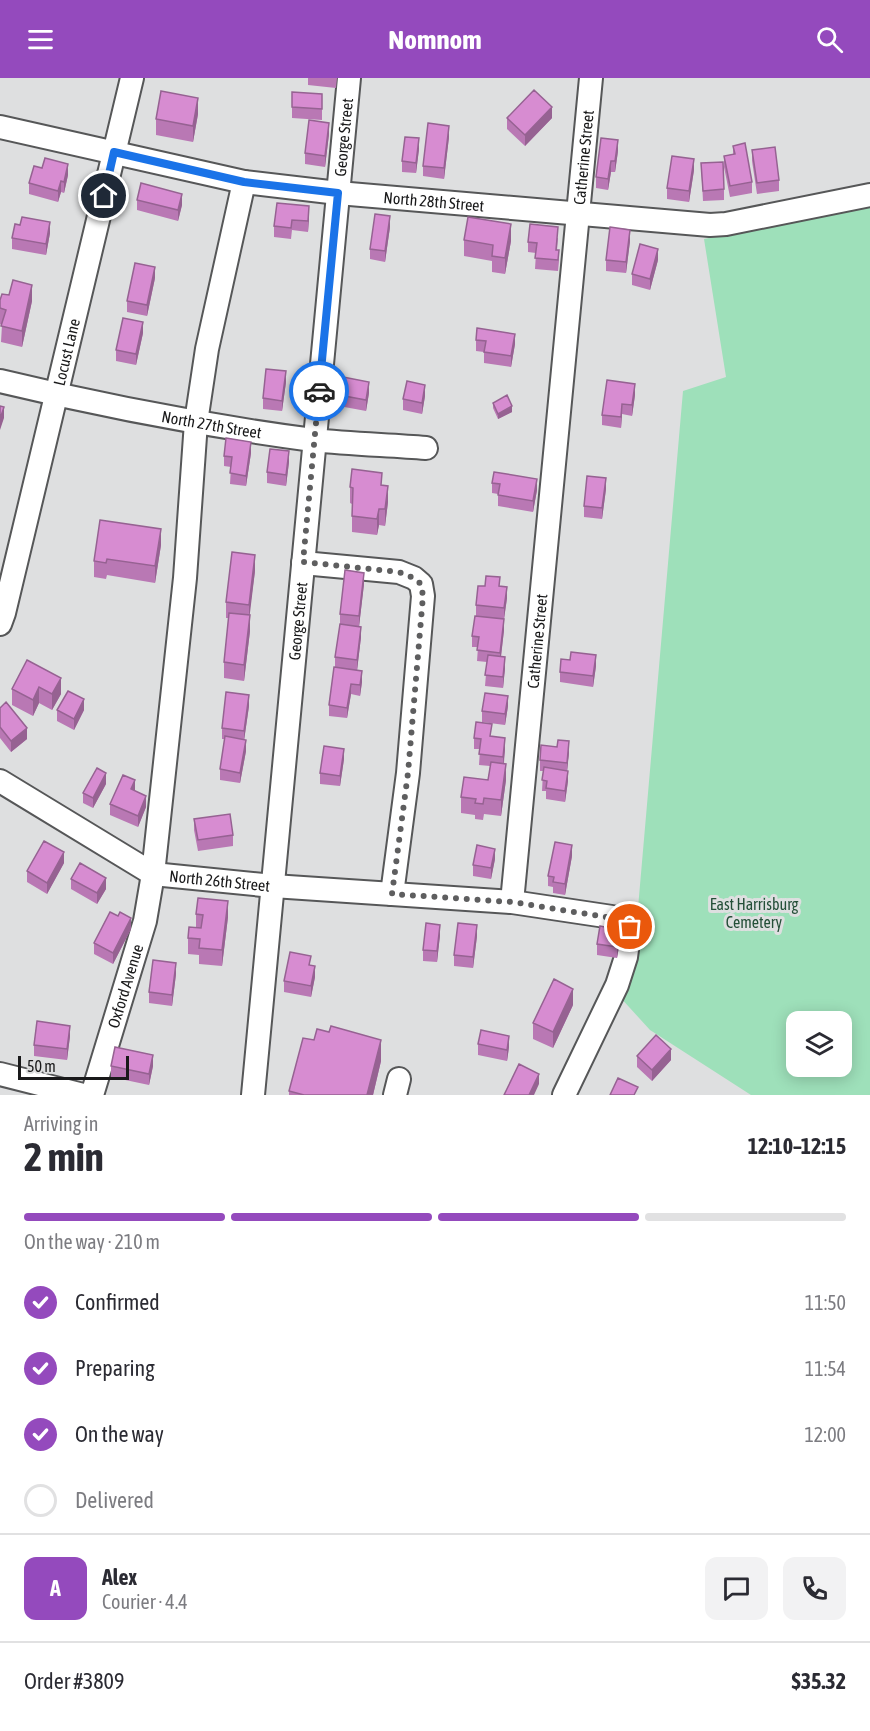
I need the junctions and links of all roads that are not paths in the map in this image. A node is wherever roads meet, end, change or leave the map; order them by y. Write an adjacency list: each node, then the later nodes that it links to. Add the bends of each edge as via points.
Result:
1 (132, 78): 5 (street, Locust Lane)
2 (349, 78): 7 (street, George Street)
3 (591, 78): 9 (street, Catherine Street)
4 (0, 127): 5 (street, North 28th Street)
5 (114, 152): 6 (street, North 28th Street); 11 (street, Locust Lane)
6 (244, 182): 7 (street, North 28th Street); 12 (street, via 207,349)
7 (338, 193): 9 (street, North 28th Street); 13 (street, George Street)
8 (870, 195): 9 (street, North 28th Street, via 718,225)
9 (578, 214): 21 (street, Catherine Street)
10 (0, 381): 11 (street, North 27th Street)
11 (56, 395): 12 (street, North 27th Street); 16 (street, Locust Lane)
12 (196, 422): 13 (street, North 27th Street); 18 (street, via 185,578)
13 (315, 440): 14 (street, North 27th Street); 15 (street, George Street)
14 (426, 448)
15 (303, 562): 19 (street, George Street); 20 (street, via 399,572 421,584 408,773)
16 (0, 624)
17 (0, 781): 18 (street, North 26th Street)
18 (153, 874): 19 (street, North 26th Street); 24 (street, Oxford Avenue, via 145,921)
19 (273, 886): 20 (street, North 26th Street); 25 (street, George Street)
20 (392, 894): 21 (street, North 26th Street)
21 (512, 902): 26 (street, via 612,918 630,927 626,957 616,985)
22 (0, 1074): 23 (street)
23 (84, 1095)
24 (92, 1095)
25 (253, 1095)
26 (564, 1095)

